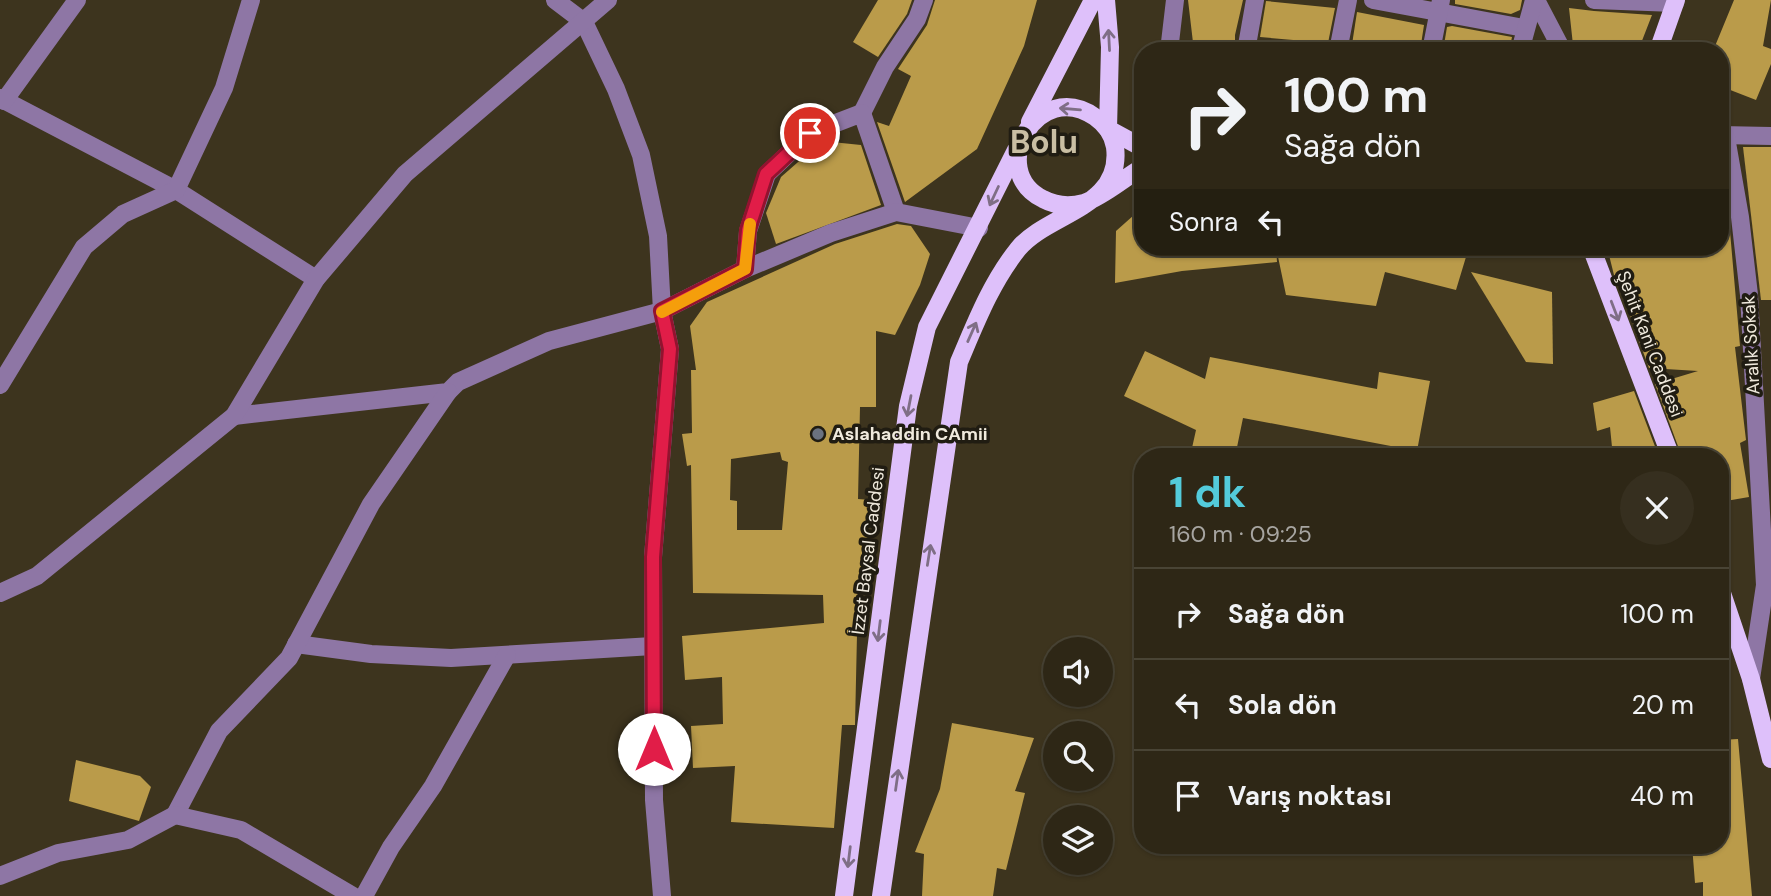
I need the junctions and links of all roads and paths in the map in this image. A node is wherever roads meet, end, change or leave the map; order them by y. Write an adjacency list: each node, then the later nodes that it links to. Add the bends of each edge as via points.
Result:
1 (77, 0): 25 (street)
2 (251, 0): 34 (street, via 224,88)
3 (555, 0): 16 (street)
4 (608, 0): 16 (street)
5 (924, 0): 26 (street)
6 (1093, 0): 28 (main road, İzzet Baysal Caddesi)
7 (1106, 0): 27 (main road, one-way to 7)
8 (1175, 0): 18 (street)
9 (1255, 0): 19 (street)
10 (1348, 0): 20 (street)
11 (1373, 0): 15 (street)
12 (1535, 0): 17 (street); 23 (street)
13 (1594, 0): 14 (street)
14 (1676, 1): 24 (main road)
15 (1440, 5): 17 (street); 21 (street)
16 (584, 22): 40 (street, via 405,174); 41 (street, via 641,155 659,236)
17 (1524, 28): 22 (street)
18 (1170, 42)
19 (1248, 42)
20 (1340, 42)
21 (1433, 42)
22 (1522, 42)
23 (1558, 42)
24 (1661, 42)
25 (2, 100): 34 (street)
26 (862, 113): 36 (street); 39 (street, via 810,133 766,174 748,230)
27 (1108, 129): 28 (main road, one-way to 28, via 1098,118 1071,107 1043,113); 31 (main road); 35 (main road, via 1114,143 1114,171)
28 (1023, 135): 35 (main road, via 1017,151 1019,168 1025,184 1037,196 1069,206); 37 (main road, İzzet Baysal Caddesi, one-way to 37)
29 (1729, 136): 30 (street)
30 (1771, 136)
31 (1134, 143)
32 (1729, 163): 51 (street, Aralık Sokak, via 1741,218 1749,295 1765,585)
33 (1134, 173): 35 (main road)
34 (176, 190): 40 (street); 42 (street, via 122,214 84,247)
35 (1098, 195): 59 (main road, one-way to 35, via 959,362 991,288 1020,246)
36 (896, 212): 37 (street); 39 (street)
37 (979, 228): 58 (main road, İzzet Baysal Caddesi, one-way to 58, via 927,327 908,406)
38 (1594, 256): 45 (main road, Şehit Kani Caddesi, one-way to 45)
39 (745, 269): 41 (street)
40 (316, 279): 44 (street)
41 (662, 311): 43 (street, via 549,341 458,382); 49 (street, via 670,349 653,557)
42 (0, 385)
43 (448, 392): 44 (street); 48 (street, via 371,504)
44 (234, 416): 46 (street, via 37,576)
45 (1668, 448)
46 (0, 593)
47 (1729, 614): 51 (main road)
48 (296, 644): 50 (street, via 384,654); 53 (street, via 289,658 219,731)
49 (653, 646): 50 (street); 57 (street, via 654,800)
50 (507, 654): 56 (street)
51 (1751, 679): 52 (main road)
52 (1771, 759)
53 (175, 815): 54 (street, via 128,840 58,853); 55 (street, via 241,830)
54 (0, 876)
55 (346, 894)
56 (364, 896)
57 (662, 896)
58 (844, 896)
59 (881, 896)

